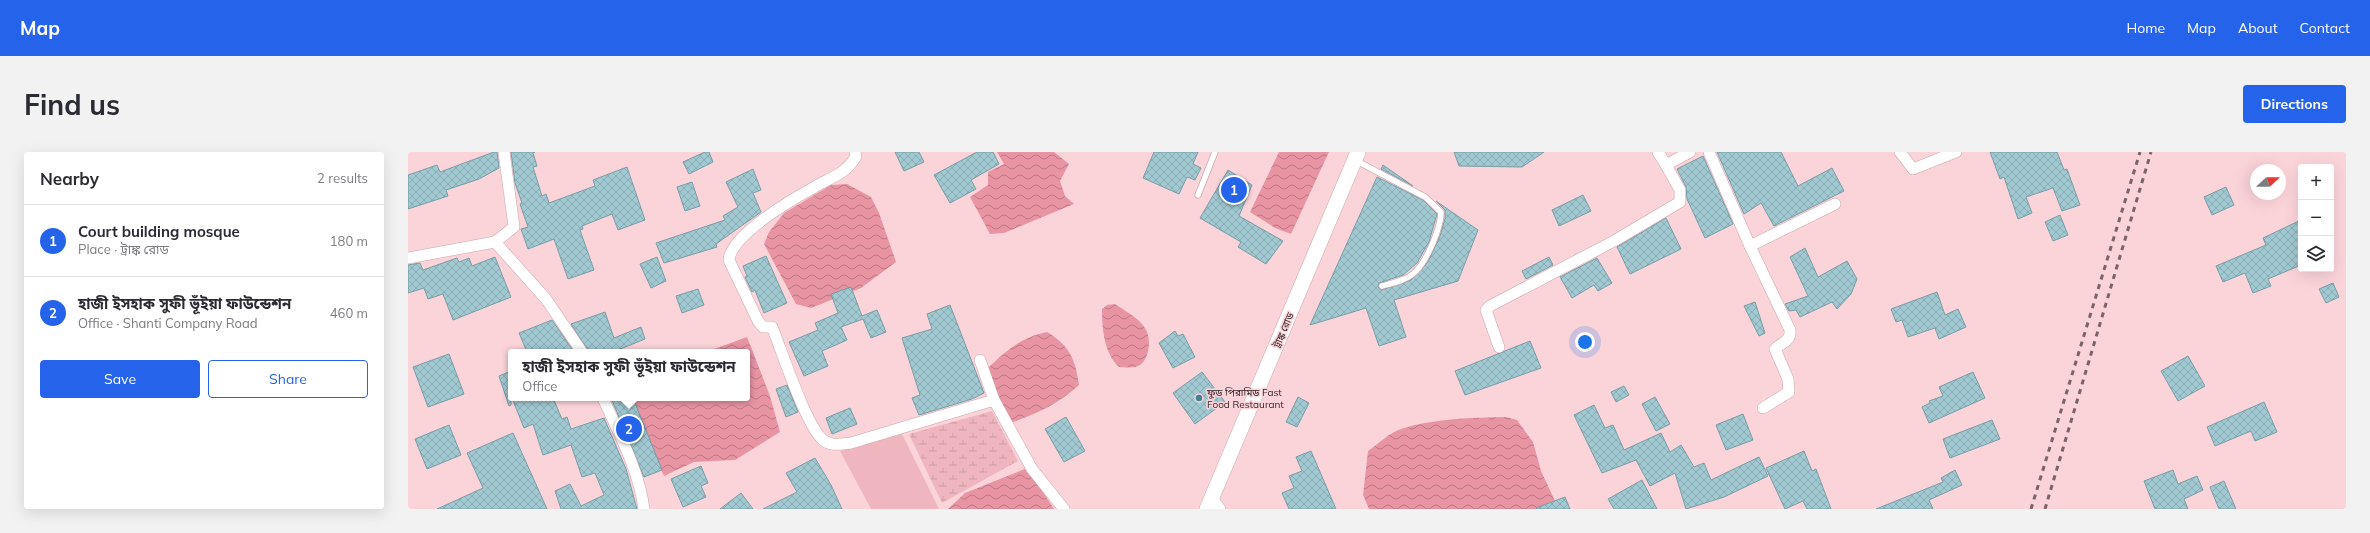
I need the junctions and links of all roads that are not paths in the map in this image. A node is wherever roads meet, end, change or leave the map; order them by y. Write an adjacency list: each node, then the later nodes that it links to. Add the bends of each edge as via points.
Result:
1 (504, 152): 13 (street, via 514,227)
2 (855, 152): 20 (street, via 852,165 754,226 729,252 729,260 758,321 763,327 772,327 810,420 822,440 833,445 851,444)
3 (1215, 152): 11 (lane)
4 (1658, 152): 10 (street)
5 (1690, 152): 10 (street)
6 (1709, 152): 14 (street)
7 (1900, 152): 8 (street, via 1913,169)
8 (1956, 152)
9 (1356, 156): 16 (lane, via 1425,197 1442,212 1441,222 1416,272 1402,280); 23 (main road, ট্রাঙ্ক রোড)
10 (1666, 166): 17 (street, via 1680,190 1680,202 1614,241 1490,306 1486,310 1487,317)
11 (1198, 195)
12 (1835, 204): 14 (street)
13 (496, 242): 15 (street); 18 (street, via 546,299)
14 (1750, 246): 22 (street, via 1790,330 1787,341 1775,349 1788,378 1789,392)
15 (408, 258)
16 (1382, 286)
17 (1499, 347)
18 (580, 349)
19 (980, 360): 20 (street)
20 (994, 400): 25 (street, via 1032,469)
21 (604, 401): 24 (street, via 630,459 642,494)
22 (1763, 408)
23 (1213, 505)
24 (644, 509)
25 (1064, 509)

